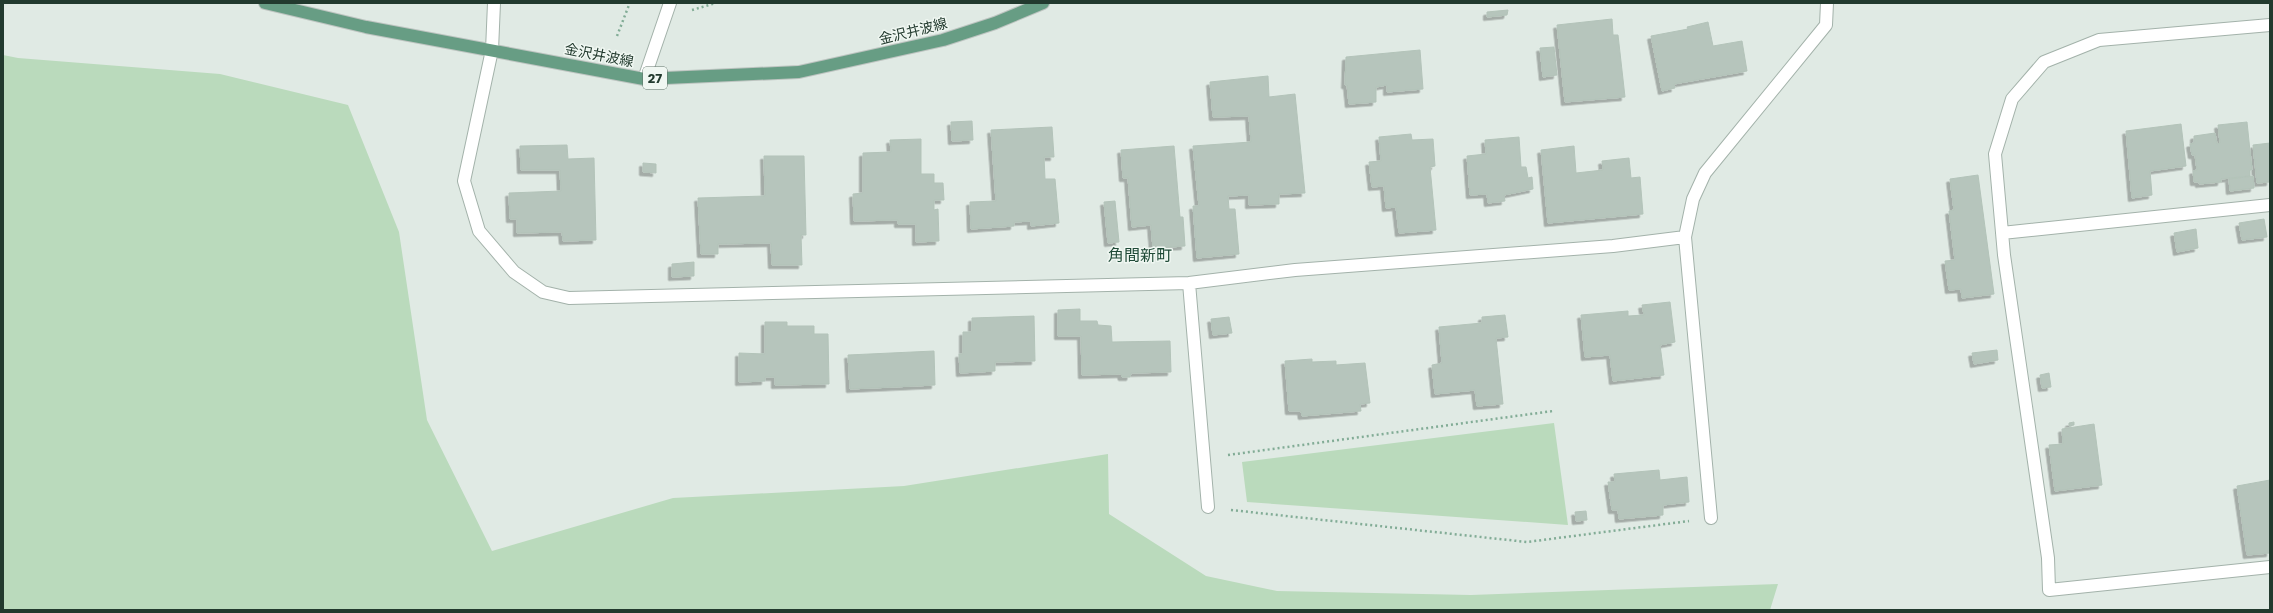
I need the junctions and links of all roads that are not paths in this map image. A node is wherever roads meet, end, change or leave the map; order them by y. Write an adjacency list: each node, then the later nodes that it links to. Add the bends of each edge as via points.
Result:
1 (265, 3): 7 (main road, 金沢井波線 / 27, via 366,27)
2 (494, 3): 7 (street)
3 (670, 3): 8 (street)
4 (1043, 3): 8 (main road, 金沢井波線 / 27, via 995,24 943,40 799,72)
5 (1827, 3): 11 (street, via 1826,25 1705,173 1693,199)
6 (2270, 25): 10 (street, via 2099,40 2044,62 2012,99 1995,154)
7 (492, 50): 8 (main road, 金沢井波線 / 27); 12 (street, via 464,181 479,231 514,272 543,292 569,298)
8 (644, 79)
9 (2270, 205): 10 (street)
10 (2002, 233): 15 (street, via 2048,558 2049,590)
11 (1685, 237): 12 (street, via 1613,246 1295,270); 14 (street)
12 (1189, 282): 13 (street)
13 (1208, 507)
14 (1711, 518)
15 (2270, 567)

